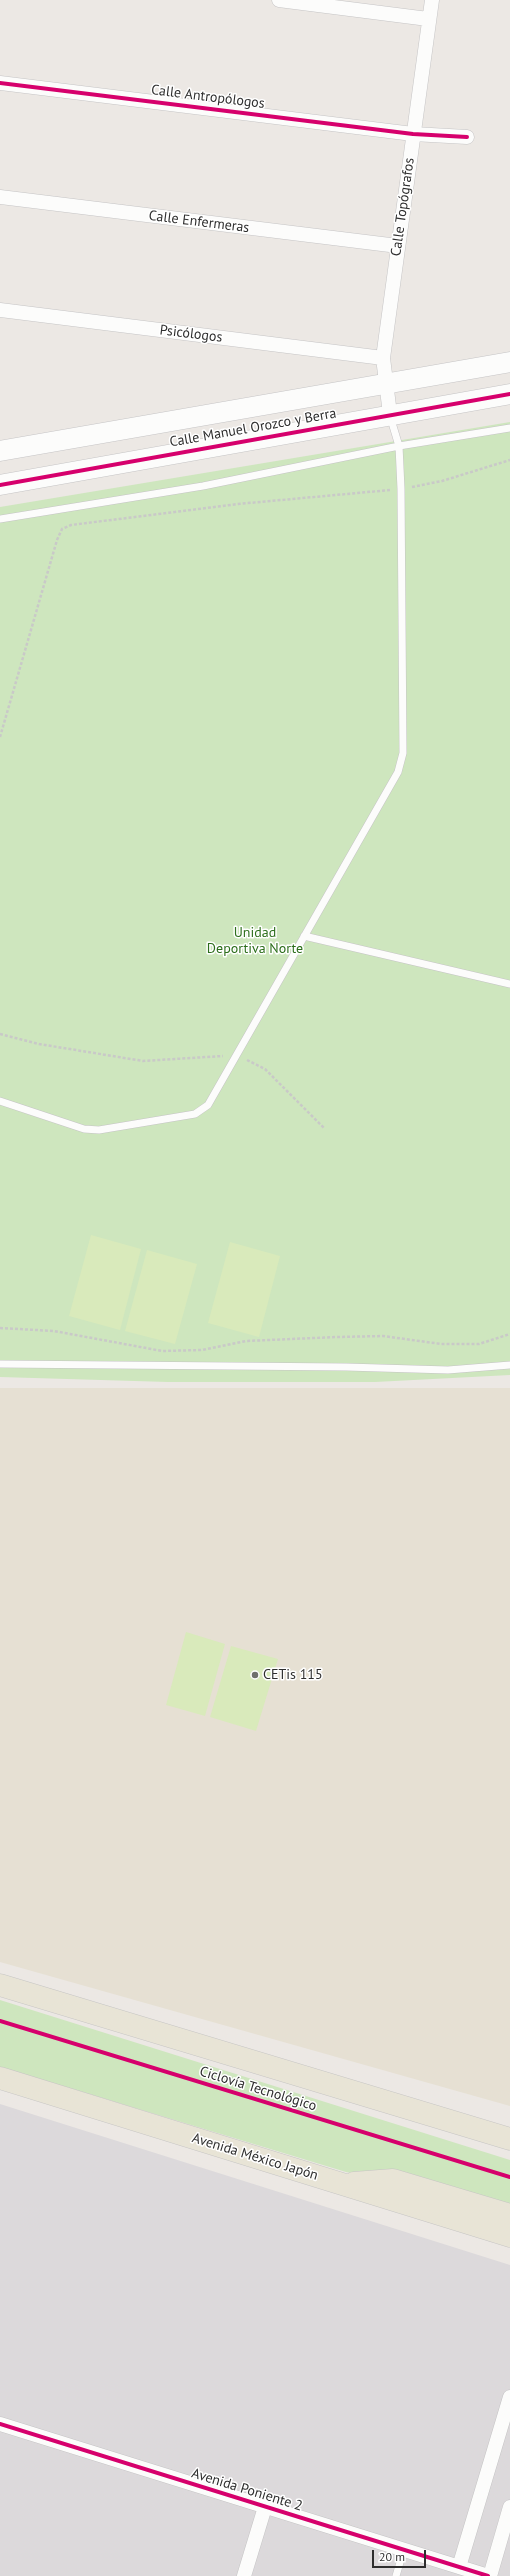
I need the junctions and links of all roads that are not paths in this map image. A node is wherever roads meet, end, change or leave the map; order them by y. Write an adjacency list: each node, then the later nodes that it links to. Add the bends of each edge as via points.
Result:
1 (279, 0): 3 (street)
2 (432, 0): 3 (street, Calle Topógrafos)
3 (428, 19): 5 (street, Calle Topógrafos)
4 (0, 82): 5 (street, Calle Antropólogos)
5 (413, 134): 6 (street, Calle Antropólogos); 8 (street, Calle Topógrafos)
6 (467, 137)
7 (0, 197): 8 (street, Calle Enfermeras)
8 (398, 246): 10 (street, Calle Topógrafos)
9 (0, 310): 10 (street, Psicólogos)
10 (383, 358): 12 (street, Calle Topógrafos)
11 (510, 362): 12 (street, Calle Manuel Orozco y Berra)
12 (385, 383): 14 (street, Calle Topógrafos); 17 (street, Calle Manuel Orozco y Berra)
13 (510, 394): 14 (street, Calle Manuel Orozco y Berra)
14 (390, 414): 16 (lane); 18 (street, Calle Manuel Orozco y Berra)
15 (510, 428): 16 (lane)
16 (399, 446): 19 (lane, via 203,486); 20 (lane, via 403,753 398,772)
17 (0, 451)
18 (0, 485)
19 (0, 519)
20 (304, 936): 21 (lane); 22 (lane, via 208,1105 195,1114 99,1130 84,1128)
21 (510, 984)
22 (0, 1101)
23 (0, 1364): 24 (lane, via 448,1370)
24 (510, 1365)
25 (0, 1985): 27 (main road)
26 (0, 2078): 28 (main road, Avenida México Japón)
27 (510, 2140)
28 (343, 2184): 29 (main road, via 393,2180); 30 (main road, Avenida México Japón)
29 (510, 2215)
30 (510, 2236)
31 (510, 2397): 36 (street)
32 (0, 2424): 33 (street, Avenida Poniente 2)
33 (265, 2507): 35 (street, Avenida Poniente 2); 37 (street)
34 (510, 2507): 39 (street)
35 (404, 2550): 36 (street, Avenida Poniente 2); 38 (lane)
36 (459, 2567): 39 (street, Avenida Poniente 2)
37 (244, 2576)
38 (396, 2576)
39 (489, 2576)

